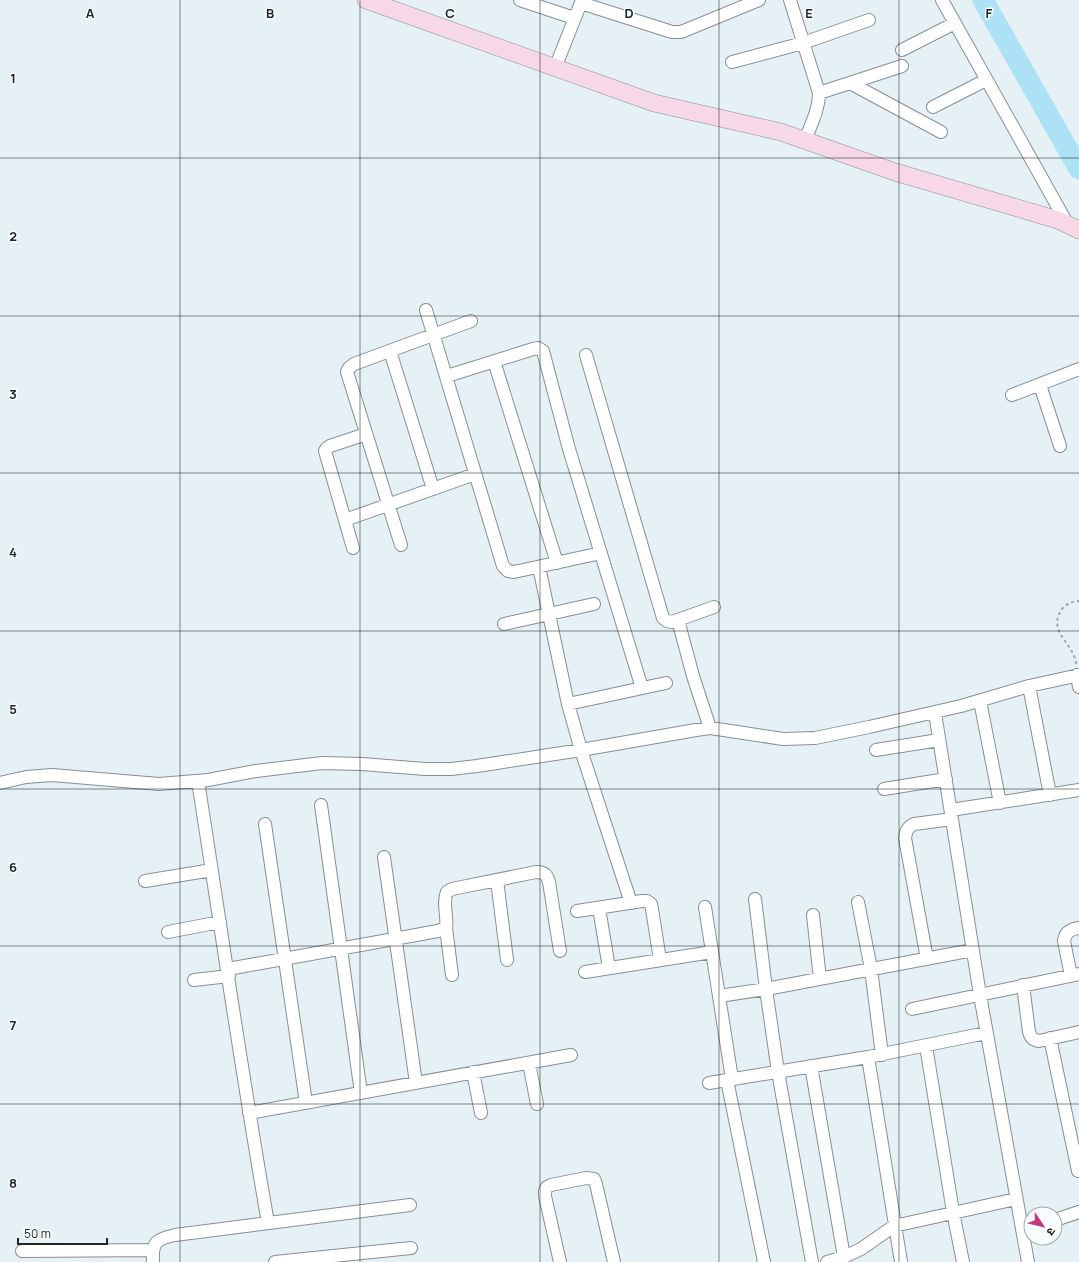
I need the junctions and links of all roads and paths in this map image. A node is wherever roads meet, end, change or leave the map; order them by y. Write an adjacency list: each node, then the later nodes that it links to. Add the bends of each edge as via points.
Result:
1 (366, 0): 14 (street)
2 (520, 0): 7 (street)
3 (759, 0): 6 (street, via 681,32 672,32)
4 (790, 0): 10 (street)
5 (942, 0): 9 (street)
6 (581, 1): 7 (street)
7 (574, 18): 14 (street)
8 (869, 20): 10 (street)
9 (955, 23): 11 (street); 15 (street)
10 (803, 43): 12 (street); 17 (street)
11 (902, 50)
12 (732, 62)
13 (902, 66): 16 (street)
14 (555, 68): 20 (street, via 654,103 740,122)
15 (986, 80): 18 (street); 21 (street)
16 (850, 83): 17 (street); 19 (street)
17 (819, 93): 20 (street, via 817,107)
18 (933, 107)
19 (941, 132)
20 (805, 140): 21 (street, via 895,172 1058,220)
21 (1074, 228)
22 (426, 310): 24 (street)
23 (472, 320): 24 (street)
24 (434, 334): 25 (street); 29 (street)
25 (390, 351): 32 (street, via 354,364 347,372); 35 (street)
26 (586, 354): 47 (street, via 660,610 667,621)
27 (494, 361): 29 (street); 40 (street, via 533,349 538,348 542,351); 41 (street)
28 (1079, 369): 30 (street)
29 (447, 376): 34 (street)
30 (1040, 384): 31 (street); 33 (street)
31 (1012, 395)
32 (366, 434): 36 (street); 37 (street, via 330,446 325,451)
33 (1060, 446)
34 (475, 474): 35 (street); 42 (street, via 503,566 514,572)
35 (433, 489): 36 (street)
36 (388, 505): 37 (street); 38 (street)
37 (345, 520): 39 (street)
38 (401, 545)
39 (353, 548)
40 (601, 553): 41 (street); 52 (street)
41 (557, 562): 42 (street)
42 (539, 567): 46 (street)
43 (1079, 601): 49 (path, via 1064,607 1058,620 1058,631 1076,662)
44 (594, 604): 46 (street)
45 (714, 607): 47 (street)
46 (549, 614): 48 (street); 54 (street)
47 (678, 620): 56 (street)
48 (504, 624)
49 (1078, 679): 51 (street)
50 (666, 683): 52 (street)
51 (1029, 686): 53 (street); 65 (street)
52 (642, 688): 54 (street)
53 (980, 702): 55 (street); 66 (street)
54 (568, 704): 58 (street)
55 (935, 713): 56 (street, via 815,738 783,739); 57 (street)
56 (710, 728): 58 (street)
57 (939, 740): 59 (street); 60 (street)
58 (580, 750): 61 (street, via 452,769 322,763); 76 (street)
59 (876, 750)
60 (946, 779): 63 (street); 68 (street)
61 (198, 781): 62 (street, via 160,784 52,775); 71 (street)
62 (0, 783)
63 (884, 789)
64 (1079, 790): 65 (street)
65 (1050, 795): 66 (street)
66 (1000, 803): 68 (street)
67 (321, 805): 86 (street)
68 (952, 814): 87 (street); 91 (street, via 914,824 906,831 905,838)
69 (265, 824): 90 (street)
70 (384, 857): 85 (street)
71 (212, 870): 73 (street); 81 (street)
72 (497, 880): 82 (street, via 447,892 444,898); 88 (street, via 536,872 547,875); 92 (street)
73 (145, 881)
74 (755, 899): 103 (street)
75 (858, 902): 95 (street)
76 (631, 903): 78 (street); 93 (street, via 647,901 651,904)
77 (705, 907): 89 (street)
78 (599, 908): 79 (street); 94 (street)
79 (577, 911)
80 (813, 915): 100 (street)
81 (220, 922): 84 (street); 96 (street)
82 (446, 928): 85 (street); 98 (street)
83 (1079, 928): 99 (street, via 1064,936)
84 (168, 932)
85 (396, 939): 86 (street); 119 (street)
86 (341, 949): 90 (street); 121 (street)
87 (973, 950): 91 (street); 104 (street)
88 (560, 951)
89 (712, 952): 93 (street); 105 (street)
90 (285, 958): 96 (street); 122 (street)
91 (927, 959): 95 (street)
92 (507, 960)
93 (660, 960): 94 (street)
94 (609, 968): 97 (street)
95 (871, 970): 100 (street); 112 (street)
96 (228, 972): 101 (street); 124 (street)
97 (585, 972)
98 (452, 975)
99 (1075, 975): 102 (street)
100 (820, 979): 103 (street)
101 (194, 980)
102 (1023, 985): 104 (street); 109 (street, via 1030,1037 1039,1041)
103 (766, 989): 105 (street); 117 (street)
104 (980, 995): 106 (street); 108 (street)
105 (719, 996): 118 (street)
106 (912, 1009)
107 (1079, 1032): 109 (street)
108 (986, 1033): 110 (street); 127 (street)
109 (1050, 1038): 126 (street)
110 (926, 1046): 112 (street); 129 (street)
111 (571, 1055): 114 (street)
112 (882, 1055): 113 (street)
113 (868, 1057): 115 (street); 134 (street)
114 (529, 1062): 116 (street); 123 (street)
115 (811, 1066): 117 (street); 139 (street)
116 (473, 1072): 119 (street); 125 (street)
117 (778, 1072): 118 (street); 144 (street)
118 (729, 1079): 120 (street); 143 (street)
119 (416, 1083): 121 (street)
120 (709, 1083)
121 (361, 1093): 122 (street)
122 (306, 1103): 124 (street)
123 (537, 1104)
124 (249, 1113): 133 (street)
125 (481, 1113)
126 (1078, 1171)
127 (1016, 1199): 129 (street); 132 (street)
128 (410, 1205): 133 (street)
129 (953, 1212): 134 (street); 147 (street)
130 (1079, 1212): 131 (street)
131 (1063, 1217)
132 (1023, 1221)
133 (268, 1223): 138 (street, via 162,1238 155,1244)
134 (894, 1226): 139 (street, via 861,1249); 146 (street)
135 (1027, 1246): 148 (street)
136 (411, 1248): 140 (street)
137 (22, 1251): 138 (street)
138 (153, 1256)
139 (844, 1257): 145 (street)
140 (275, 1262)
141 (560, 1262): 142 (street, via 545,1191 551,1185 586,1178 594,1180 596,1184)
142 (614, 1262)
143 (764, 1262)
144 (812, 1262)
145 (827, 1262)
146 (901, 1262)
147 (963, 1262)
148 (1028, 1262)

